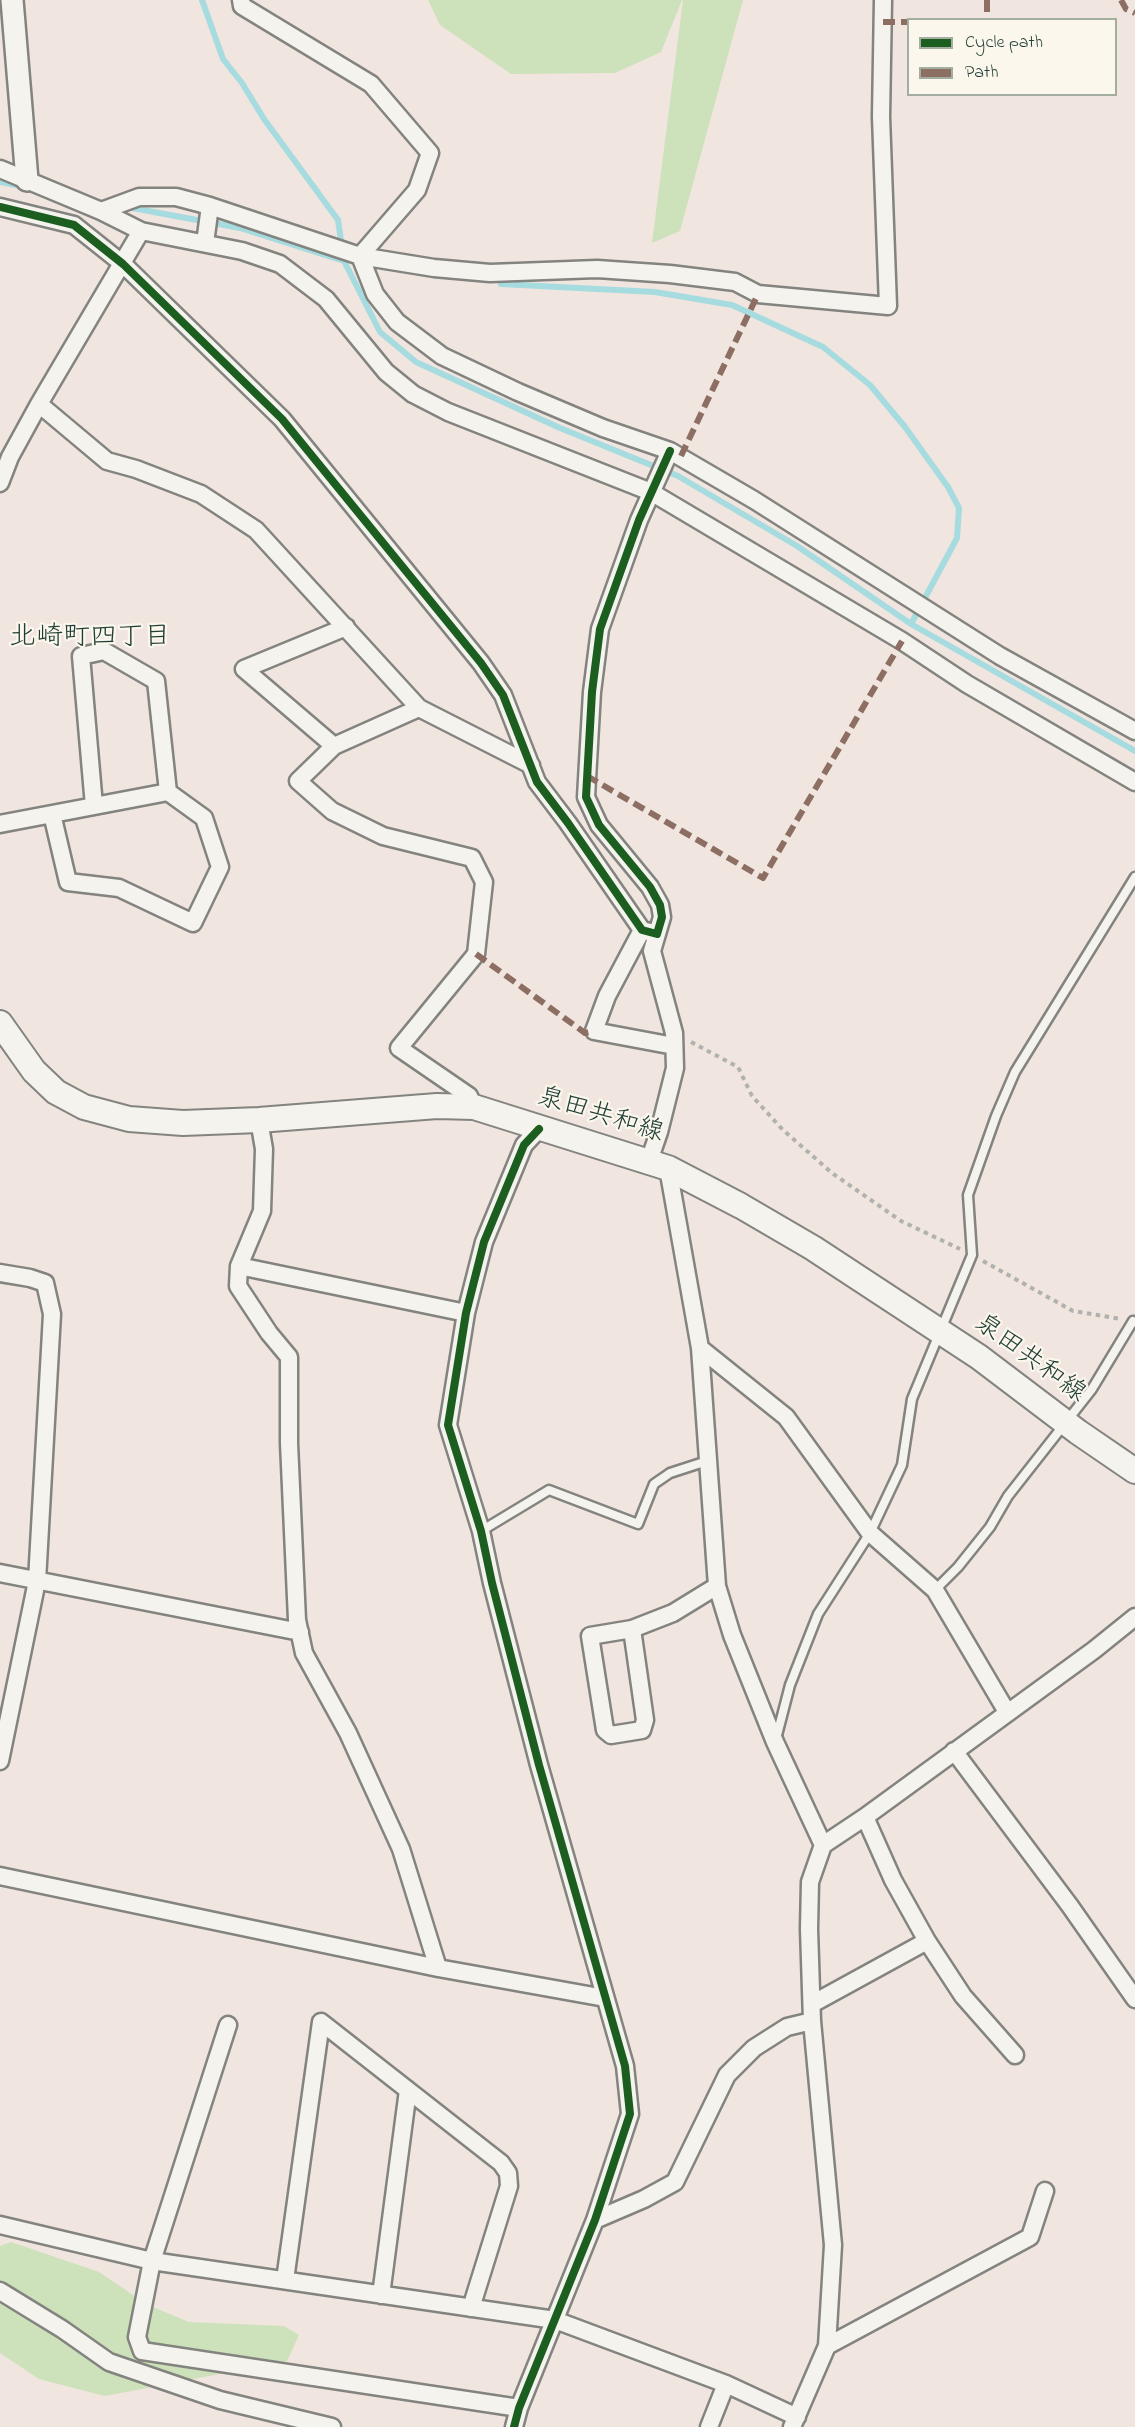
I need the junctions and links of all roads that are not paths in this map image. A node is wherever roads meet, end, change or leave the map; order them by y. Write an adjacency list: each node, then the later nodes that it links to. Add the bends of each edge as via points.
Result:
1 (12, 0): 5 (street)
2 (241, 0): 11 (street, via 242,6 371,84 430,153 417,190)
3 (883, 0): 11 (street, via 881,117 888,306 758,294 735,282 670,274 597,269 490,273)
4 (0, 169): 5 (street)
5 (27, 180): 8 (street)
6 (210, 206): 8 (street, via 176,197 139,197); 10 (street); 11 (street)
7 (0, 207): 12 (street, via 74,225)
8 (101, 211): 9 (street)
9 (141, 231): 10 (street); 12 (street)
10 (205, 243): 17 (street, via 242,250 280,264 326,299 386,372 413,394)
11 (360, 256): 15 (street, via 375,294 397,322 442,356)
12 (123, 264): 13 (street); 22 (street, via 282,419 481,663 503,695)
13 (39, 404): 14 (street); 18 (street, via 106,461 201,494 256,531)
14 (5, 455): 16 (street)
15 (668, 457): 17 (street); 20 (street, via 754,500 1000,656)
16 (0, 483)
17 (651, 492): 23 (street); 29 (street, via 600,629 591,692 586,797 599,825 660,905 662,917)
18 (346, 627): 19 (street); 21 (street, via 244,669)
19 (419, 708): 21 (street); 22 (street)
20 (1135, 731)
21 (334, 746): 32 (street, via 298,781 332,811 383,836 472,858 484,882 476,954 399,1048 469,1096)
22 (531, 765): 29 (street, via 537,782)
23 (1135, 782)
24 (168, 792): 25 (street); 25 (street, via 156,681 104,651 81,656); 26 (street, via 204,818 220,867 193,923 119,888 68,882)
25 (94, 806): 26 (street)
26 (52, 814): 27 (street)
27 (0, 824)
28 (1135, 877): 40 (lane, via 1015,1072 996,1116 968,1195 972,1255)
29 (649, 932): 31 (street); 31 (street, via 607,996 594,1031)
30 (0, 1023): 33 (main road, 泉田共和線, via 41,1078 56,1092 84,1107 129,1119 183,1123)
31 (674, 1040): 35 (street, via 675,1068 659,1132)
32 (474, 1107): 33 (main road, 泉田共和線, via 437,1106); 34 (main road, 泉田共和線)
33 (259, 1120): 36 (street, via 264,1149 262,1211)
34 (539, 1129): 35 (main road, 泉田共和線); 38 (street, via 525,1144 484,1242)
35 (658, 1164): 40 (main road, 泉田共和線, via 813,1248); 41 (street)
36 (239, 1266): 38 (street); 53 (street, via 238,1286 289,1357)
37 (0, 1273): 48 (street, via 45,1283 52,1314)
38 (465, 1313): 45 (street, via 448,1425)
39 (1134, 1322): 42 (lane)
40 (940, 1331): 42 (main road, 泉田共和線); 46 (lane, via 912,1399 902,1465)
41 (700, 1348): 43 (street); 46 (street, via 786,1417)
42 (1067, 1423): 44 (main road, 泉田共和線); 50 (lane, via 1008,1496 990,1527)
43 (707, 1461): 45 (lane, via 670,1473 654,1484 638,1524 549,1490); 49 (street)
44 (1135, 1471)
45 (481, 1531): 63 (street, via 539,1765)
46 (870, 1533): 50 (street); 55 (lane, via 818,1614 790,1685)
47 (0, 1573): 48 (street)
48 (37, 1581): 53 (street); 57 (street)
49 (717, 1587): 52 (street, via 673,1613); 55 (street)
50 (935, 1590): 54 (street)
51 (1135, 1617): 54 (street)
52 (632, 1629): 52 (street, via 590,1636 605,1730 610,1735 642,1730 645,1720)
53 (300, 1632): 62 (street, via 304,1653 348,1734 401,1849)
54 (1006, 1712): 56 (street)
55 (775, 1742): 59 (street)
56 (954, 1751): 58 (street); 64 (street)
57 (0, 1761)
58 (865, 1817): 59 (street); 61 (street, via 893,1881)
59 (823, 1845): 65 (street, via 810,1882)
60 (0, 1876): 62 (street)
61 (927, 1941): 65 (street); 68 (street, via 963,1996)
62 (438, 1968): 63 (street)
63 (605, 1998): 71 (street, via 625,2066 630,2114)
64 (1135, 1999)
65 (812, 2004): 66 (street)
66 (812, 2021): 71 (street, via 787,2027 754,2048 727,2075 675,2182); 79 (street, via 832,2245)
67 (228, 2025): 73 (street)
68 (1015, 2055)
69 (408, 2090): 74 (street, via 321,2022); 76 (street); 77 (street, via 501,2163 508,2173 509,2186)
70 (1045, 2191): 79 (street, via 1030,2237)
71 (595, 2220): 78 (street)
72 (0, 2225): 73 (street)
73 (152, 2261): 74 (street); 81 (street, via 136,2337 142,2351)
74 (285, 2280): 76 (street)
75 (0, 2291): 83 (street, via 110,2362 220,2400)
76 (381, 2295): 77 (street)
77 (471, 2308): 78 (street)
78 (555, 2320): 80 (street); 81 (street)
79 (827, 2346): 82 (street)
80 (726, 2384): 82 (street); 85 (street)
81 (519, 2408): 84 (street)
82 (794, 2422)
83 (332, 2427)
84 (514, 2427)
85 (709, 2427)

